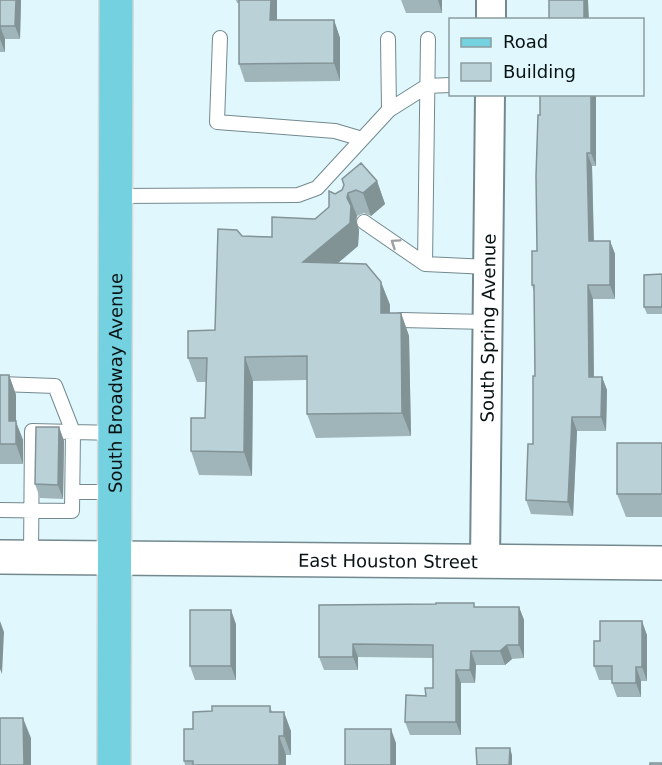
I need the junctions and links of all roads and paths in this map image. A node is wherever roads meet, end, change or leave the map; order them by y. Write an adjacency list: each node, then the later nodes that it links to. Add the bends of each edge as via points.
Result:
1 (116, 0): 12 (main road, South Broadway Avenue)
2 (491, 0): 3 (street)
3 (491, 18)
4 (220, 38): 11 (lane, via 217,122 335,131)
5 (388, 39): 10 (lane)
6 (428, 39): 8 (lane)
7 (449, 85): 8 (lane)
8 (427, 86): 10 (lane); 14 (lane)
9 (490, 96): 15 (street, South Spring Avenue)
10 (389, 110): 11 (lane)
11 (362, 139): 12 (lane, via 321,191 298,195)
12 (116, 196): 20 (main road, South Broadway Avenue)
13 (364, 222): 14 (lane, one-way to 13)
14 (425, 264): 15 (lane)
15 (488, 267): 17 (street, South Spring Avenue)
16 (401, 320): 17 (lane)
17 (487, 322): 27 (street, South Spring Avenue)
18 (0, 384): 19 (lane, via 55,386)
19 (73, 432): 20 (lane); 21 (lane, via 68,463); 24 (lane, via 32,431)
20 (116, 433): 22 (main road, South Broadway Avenue)
21 (73, 492): 22 (lane); 24 (lane, via 72,511)
22 (115, 492): 26 (main road, South Broadway Avenue)
23 (0, 510): 24 (lane)
24 (31, 511): 25 (lane)
25 (15, 557): 26 (street, East Houston Street)
26 (115, 558): 27 (street, East Houston Street); 29 (main road, South Broadway Avenue)
27 (485, 562): 28 (street, East Houston Street)
28 (662, 562)
29 (114, 765)

